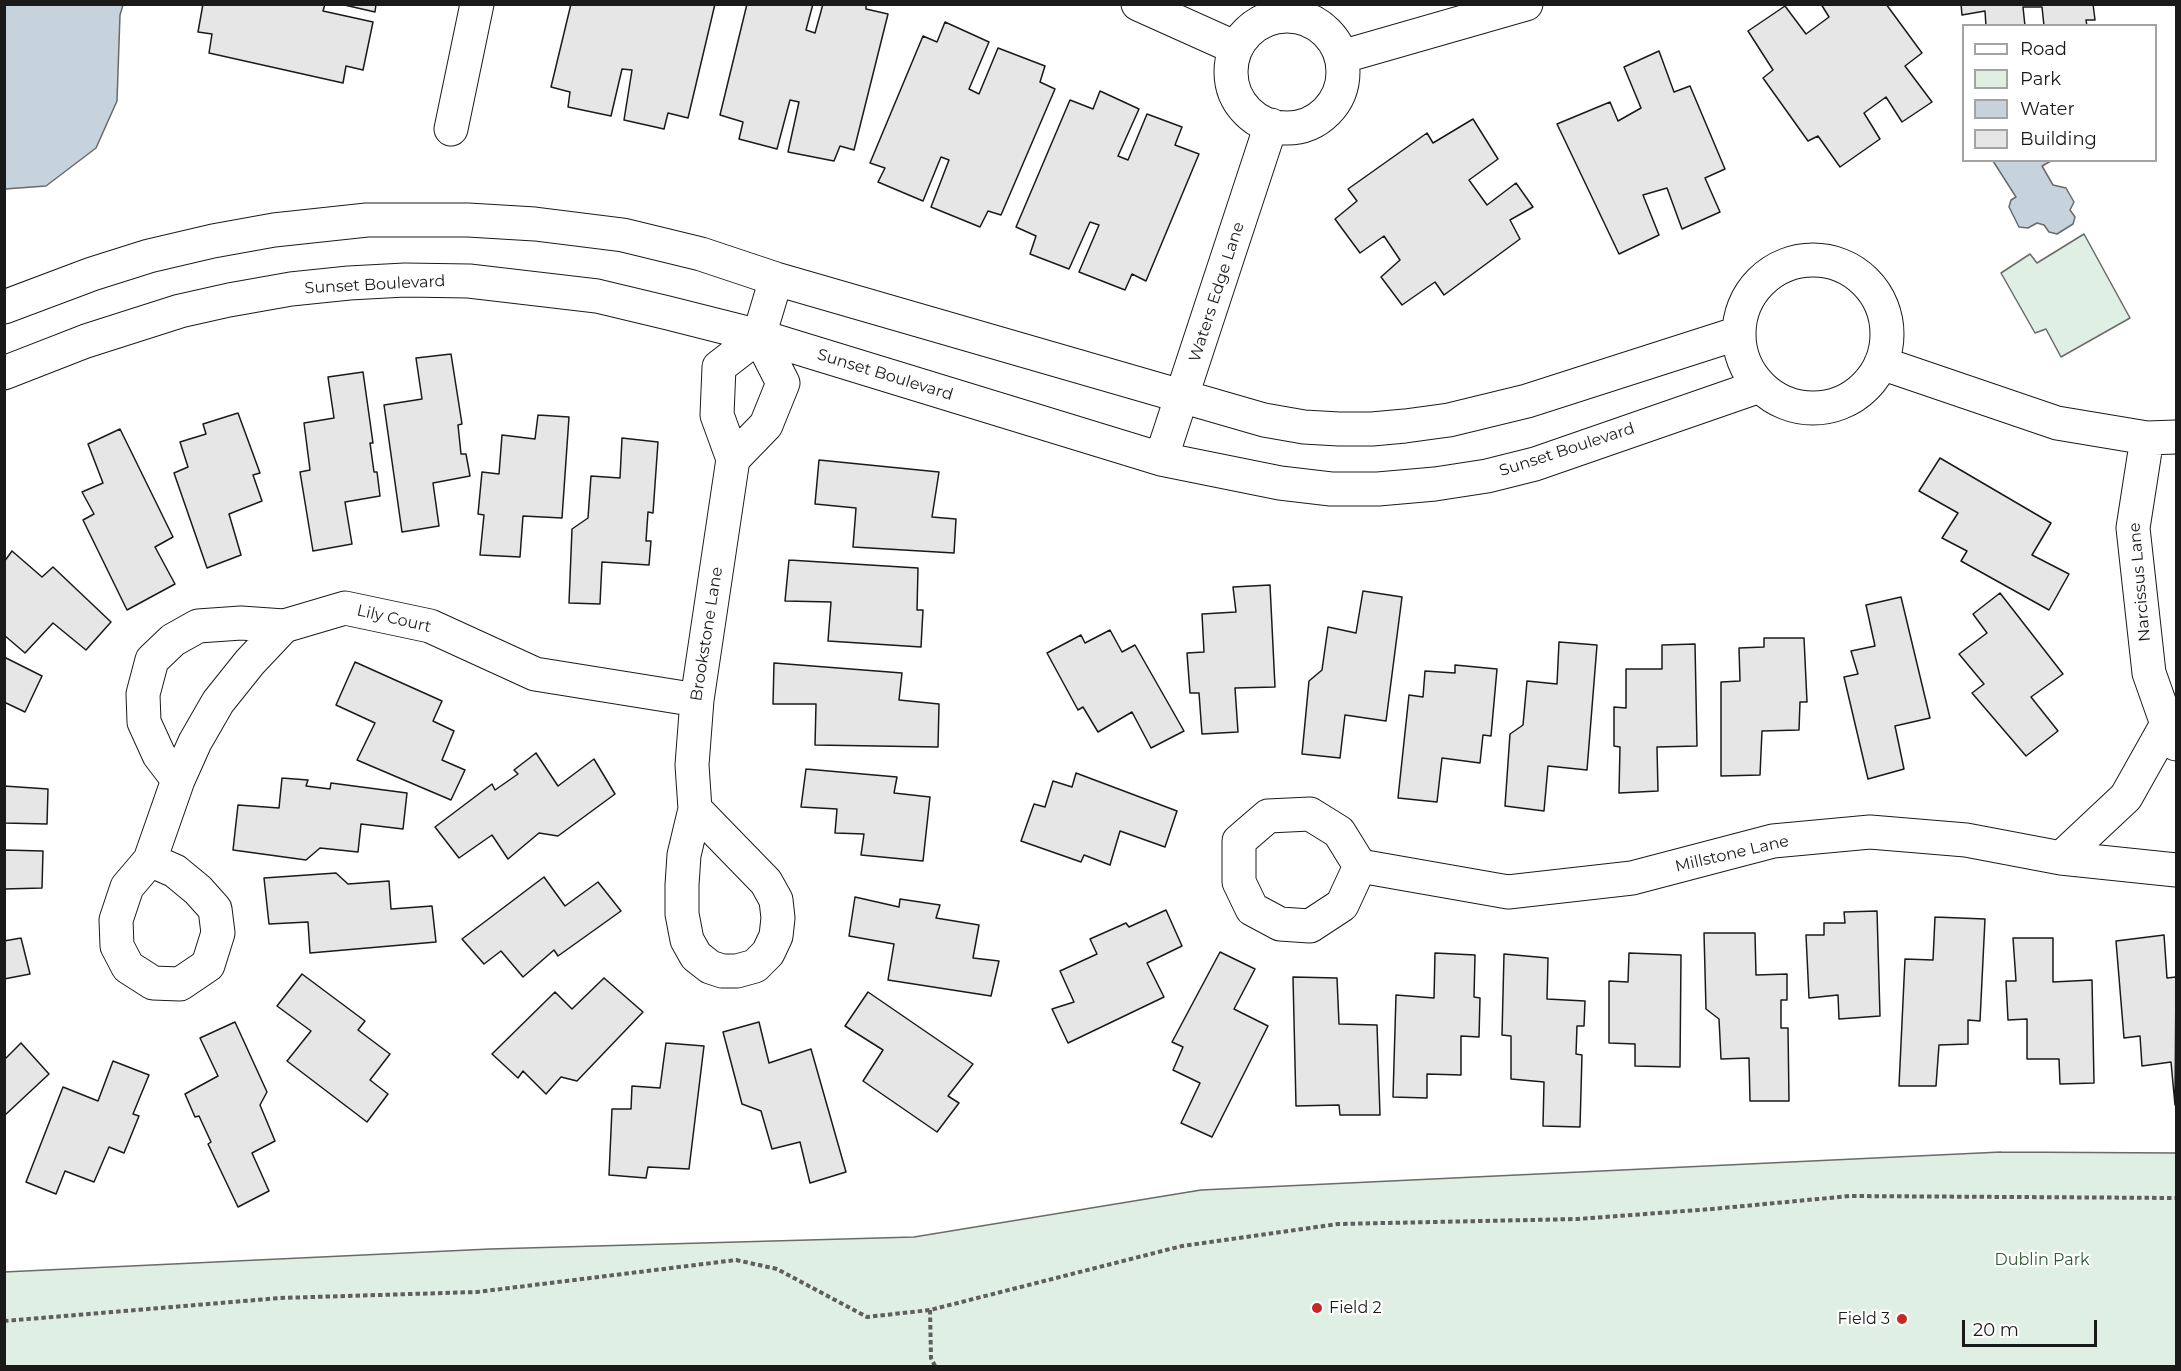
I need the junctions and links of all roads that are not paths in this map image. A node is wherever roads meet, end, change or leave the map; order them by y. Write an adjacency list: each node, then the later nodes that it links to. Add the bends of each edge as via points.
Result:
1 (477, 4): 7 (street)
2 (1138, 4): 4 (street)
3 (1526, 4): 5 (street)
4 (1236, 48): 5 (street, via 1247,32 1263,21 1282,16 1302,17 1333,39); 6 (street, via 1232,83 1239,100 1250,114)
5 (1341, 57): 6 (street, via 1343,75 1330,108 1317,120 1300,127)
6 (1270, 125): 15 (street, Waters Edge Lane)
7 (451, 129)
8 (776, 279): 9 (street, via 701,254 622,235 468,220 367,220 202,243 92,274); 11 (street); 15 (street)
9 (4, 307)
10 (1739, 333): 12 (street, via 1743,309 1754,289 1771,272 1793,262 1816,259 1840,265 1860,277 1876,294 1885,317 1887,340); 14 (street, via 1745,362); 15 (street, via 1527,401 1405,426 1304,427)
11 (759, 336): 13 (street, Sunset Boulevard, via 597,296 469,281 405,280 291,289 180,311); 17 (street, via 783,383 766,425); 17 (street, Brookstone Lane, via 719,367 717,415); 18 (street, Sunset Boulevard)
12 (1881, 363): 14 (street, via 1868,383 1849,399 1827,407 1803,407 1780,400); 16 (street, via 2056,423)
13 (4, 373)
14 (1760, 386): 18 (street, Sunset Boulevard, via 1535,464 1488,476 1435,483 1331,489)
15 (1182, 398): 18 (street, Waters Edge Lane)
16 (2162, 438): 21 (street, Narcissus Lane, via 2133,528 2149,673)
17 (733, 459): 20 (street, Brookstone Lane)
18 (1161, 459)
19 (284, 626): 20 (street, Lily Court, via 345,608 430,626 535,674); 22 (street, via 218,702); 22 (street, via 198,626 172,640 152,660 143,694 144,722 159,755)
20 (697, 700): 23 (street, Brookstone Lane, via 692,765)
21 (2172, 734): 24 (street, Narcissus Lane, via 2126,797)
22 (178, 780): 25 (street)
23 (695, 809)
24 (2061, 858): 26 (street, Millstone Lane, via 1966,840 1870,832 1773,841 1632,878 1508,892); 27 (street, Millstone Lane)
25 (150, 860)
26 (1360, 866)
27 (2176, 870)

